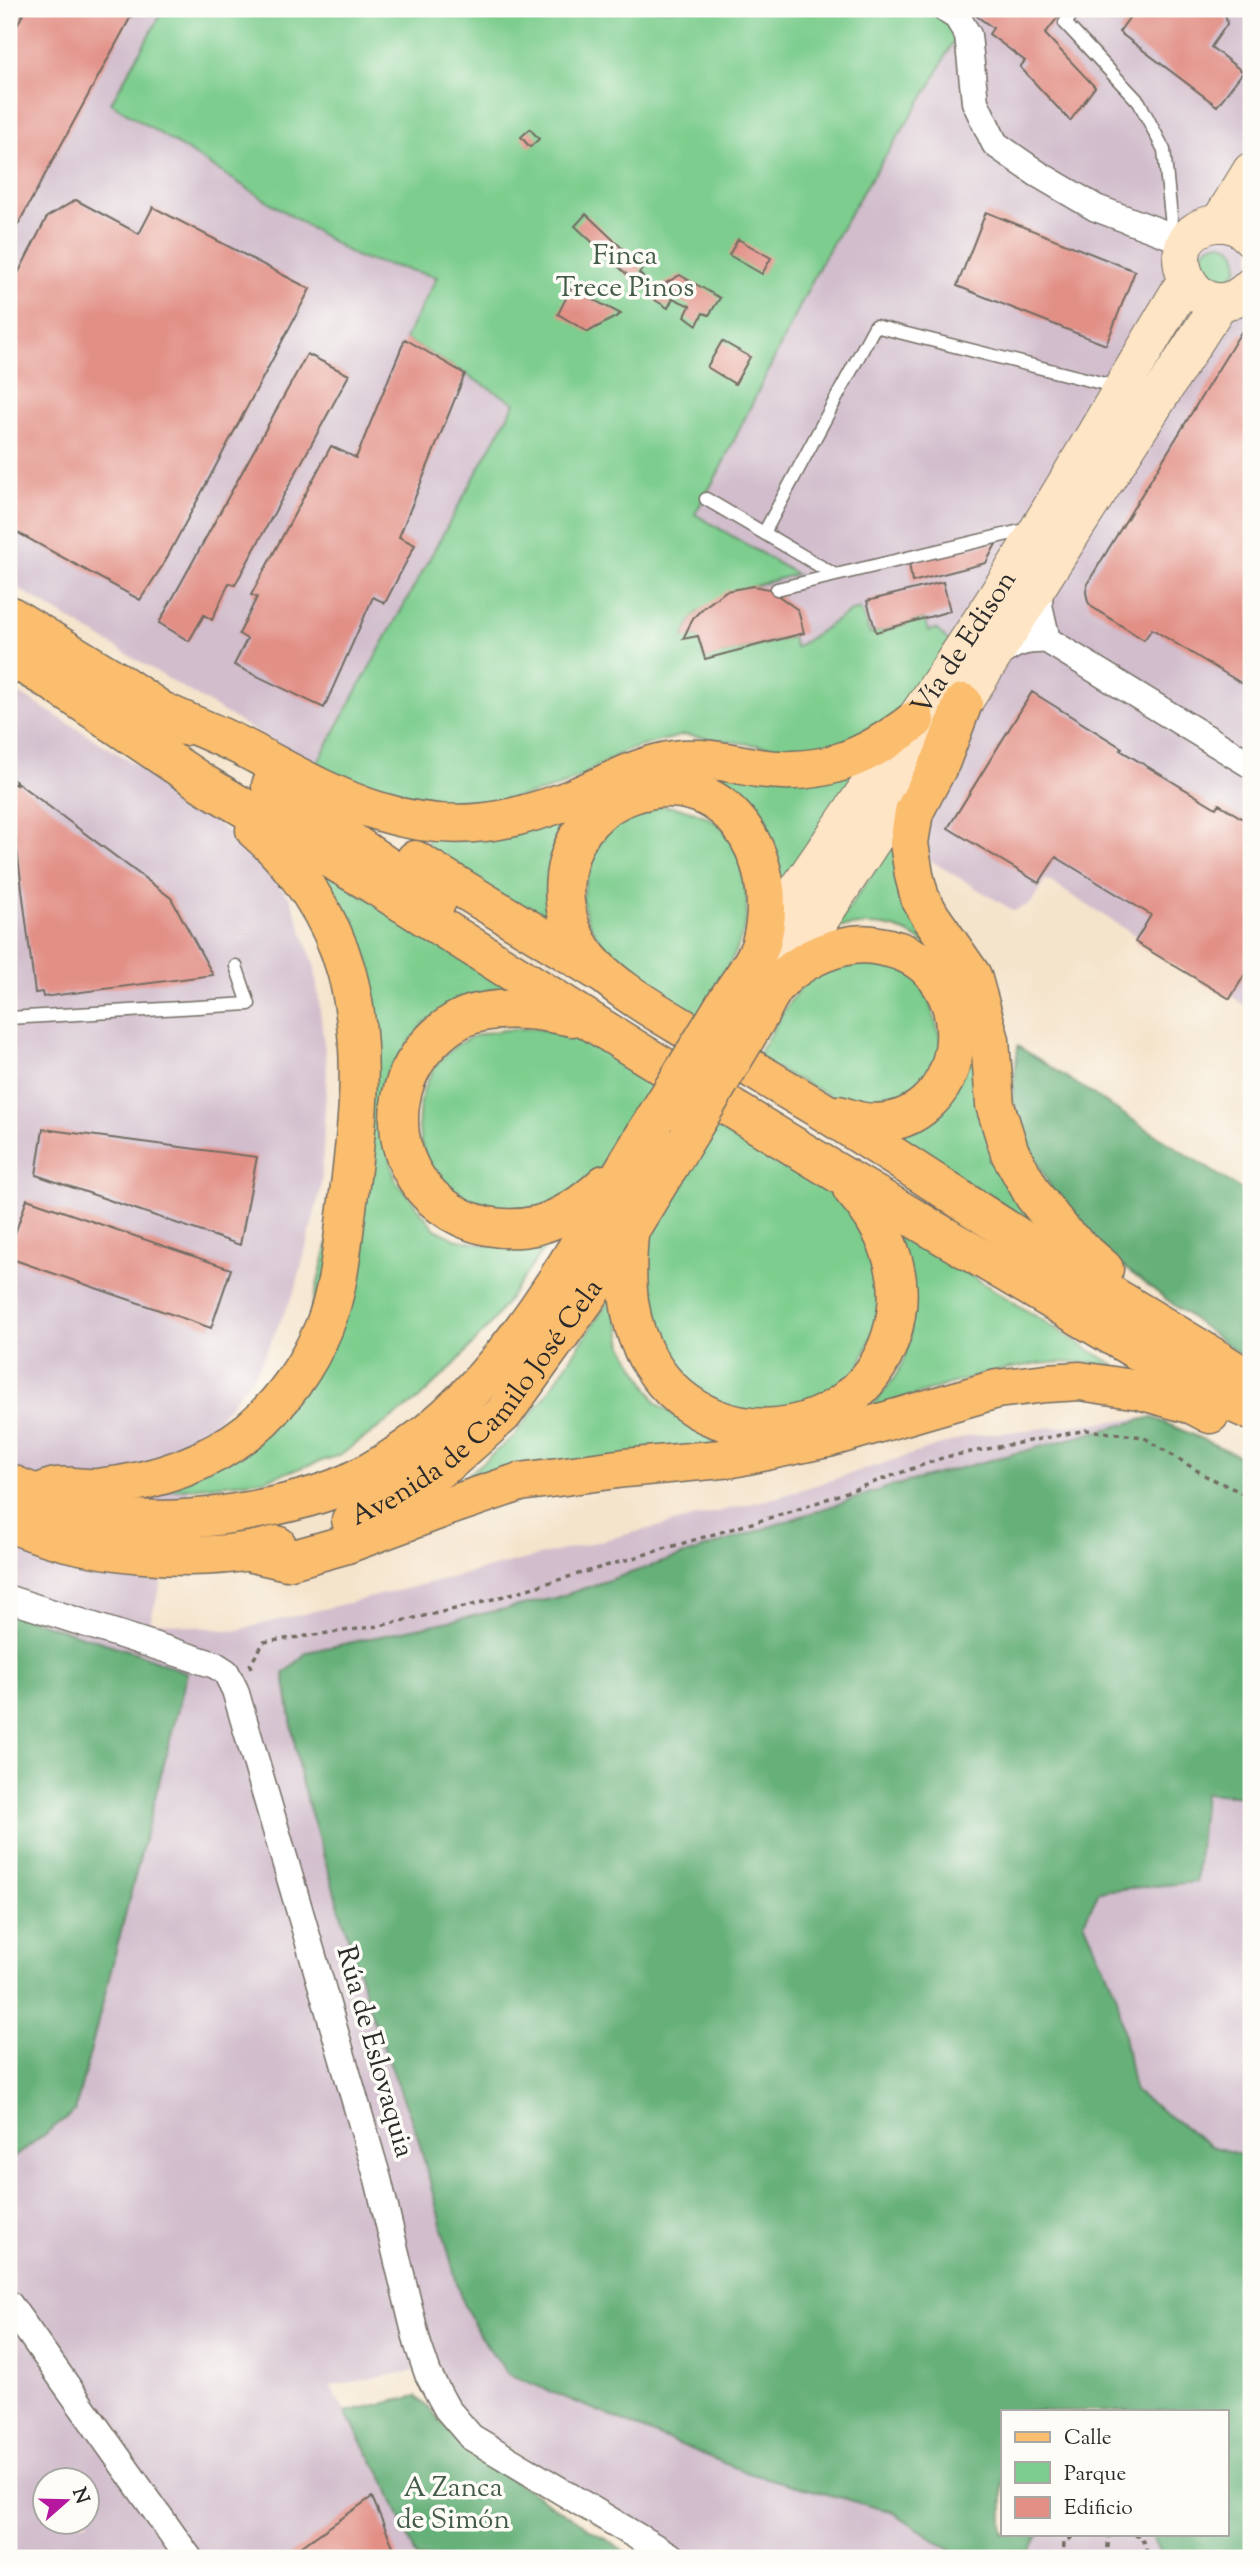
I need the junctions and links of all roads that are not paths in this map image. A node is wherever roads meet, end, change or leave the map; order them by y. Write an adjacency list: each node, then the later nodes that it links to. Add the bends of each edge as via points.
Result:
1 (946, 9): 5 (street, via 968,35 975,102 995,144 1096,208)
2 (1076, 9): 5 (lane, via 1065,23 1139,102 1164,150)
3 (1251, 171): 4 (main road)
4 (1242, 231): 5 (main road, via 1206,226)
5 (1180, 239): 6 (main road)
6 (1186, 280): 7 (main road, via 1200,295); 8 (main road, Vía de Edison)
7 (1241, 295): 13 (main road, Vía de Edison)
8 (1121, 388): 10 (main road, Vía de Edison); 11 (lane, via 875,326)
9 (706, 499): 11 (lane)
10 (1038, 527): 12 (lane); 22 (main road, Vía de Edison)
11 (764, 533): 12 (lane)
12 (835, 575): 14 (lane)
13 (1040, 583): 16 (street, via 1039,605); 18 (main road, Vía de Edison)
14 (777, 589)
15 (9, 615): 21 (main road)
16 (1047, 640): 18 (street, via 1018,642); 24 (street)
17 (9, 656): 19 (main road)
18 (989, 661): 20 (main road, Vía de Edison)
19 (57, 685): 25 (main road); 26 (main road)
20 (963, 703): 30 (main road, Vía de Edison); 38 (main road, via 941,761 914,812 909,843 920,898 972,976 990,1040 995,1105 1010,1153 1034,1196 1065,1235)
21 (162, 711): 23 (main road); 26 (main road)
22 (915, 720): 23 (main road, via 866,754 834,765 788,771 674,760 626,774 551,807 483,824 454,825 387,814 334,796); 27 (main road, Vía de Edison)
23 (217, 737): 29 (main road)
24 (1251, 765)
25 (204, 784): 33 (main road); 43 (main road, via 288,862 320,910 346,969 359,1054 358,1094 333,1297 324,1326 293,1384 257,1423 225,1447 148,1479 94,1488)
26 (437, 901): 40 (main road)
27 (761, 945): 29 (main road, via 767,901 764,875 744,828 730,812 687,789 646,789 592,817 566,861 566,913 583,952); 31 (main road, Vía de Edison)
28 (236, 966): 32 (lane, via 249,1004)
29 (611, 979): 34 (main road, via 650,1008)
30 (779, 981): 31 (main road, Vía de Edison); 34 (main road, via 835,948 867,943 902,951 929,967 953,1011 955,1052 949,1073 934,1095 914,1111 892,1121 864,1122)
31 (743, 1008): 35 (main road, Avenida de Camilo José Cela, bridge, via 654,1119); 37 (main road, Avenida de Camilo José Cela, bridge, via 690,1132)
32 (9, 1018)
33 (586, 1019): 35 (main road, via 512,1009 477,1013 434,1037 405,1081 399,1133 405,1158 437,1204 462,1220 490,1227 515,1228 562,1216); 36 (main road)
34 (822, 1111): 38 (main road, via 1063,1266)
35 (624, 1167): 43 (main road, Avenida de Camilo José Cela, via 551,1287 500,1358 410,1446 348,1483 277,1507 204,1518 126,1518)
36 (836, 1172): 37 (main road, via 886,1237 897,1271 898,1303 893,1334 880,1366 858,1391 830,1411 800,1424 767,1429 729,1424 673,1391 651,1364 637,1336 626,1275); 41 (main road, via 1180,1376)
37 (629, 1231): 45 (main road, Avenida de Camilo José Cela, via 503,1414 447,1464 391,1501 332,1528)
38 (1207, 1352): 39 (main road)
39 (1251, 1381)
40 (1251, 1401)
41 (1251, 1411)
42 (1251, 1437): 45 (main road, via 1193,1405 1139,1390 1080,1381 1046,1383 998,1389 828,1438 733,1458 520,1482 287,1561)
43 (22, 1489)
44 (9, 1522): 45 (main road, Avenida de Camilo José Cela, via 68,1542 117,1550 182,1556)
45 (251, 1553)
46 (9, 1599): 49 (street, Rúa de Eslovaquia, via 226,1672 374,2165 428,2374 447,2409 471,2437)
47 (9, 2304): 48 (street)
48 (189, 2558)
49 (673, 2558)

